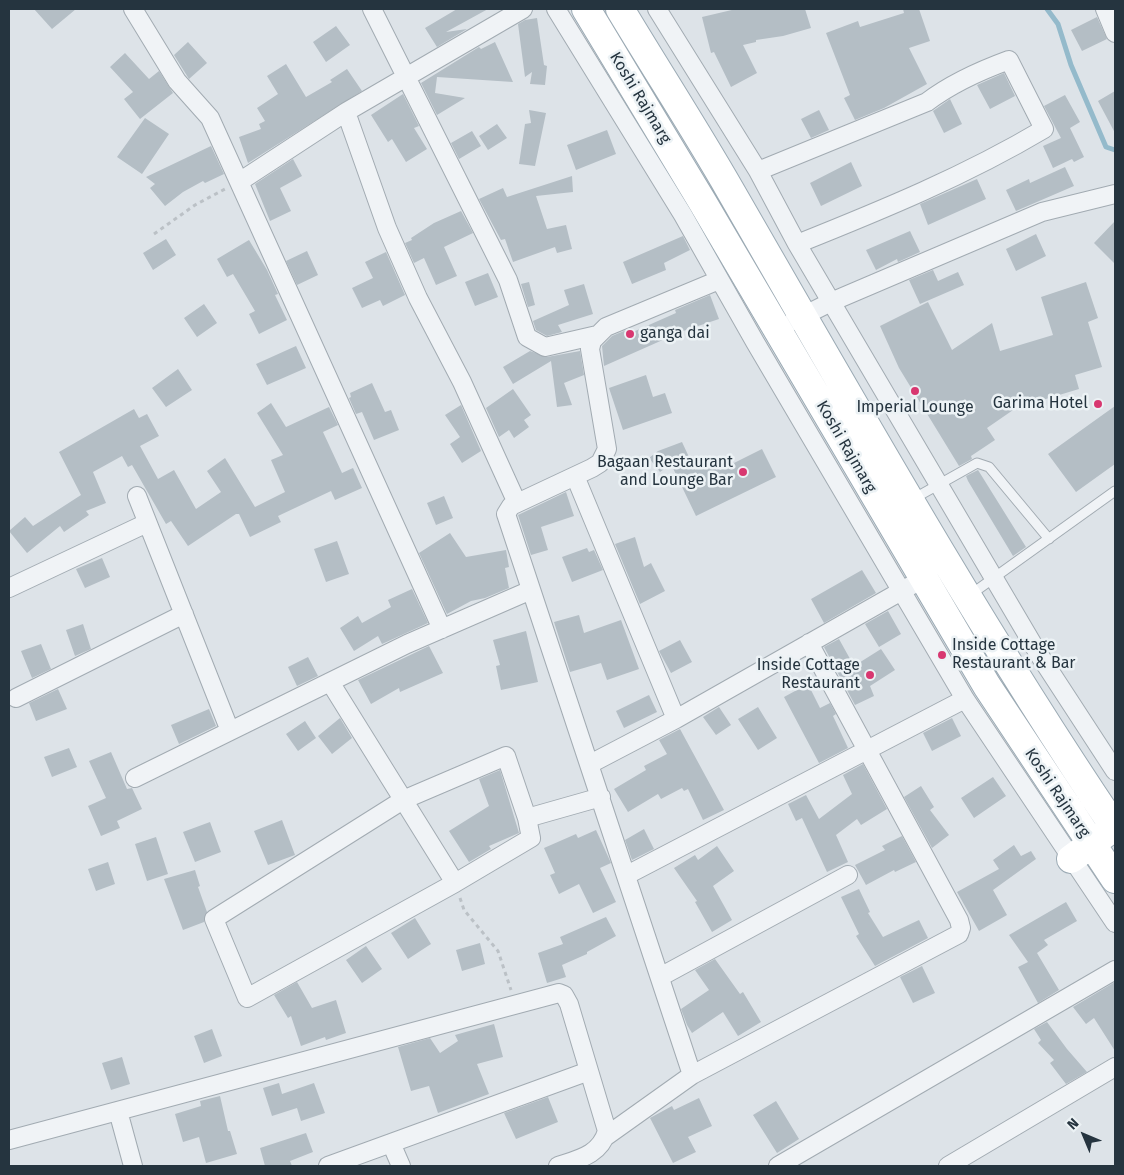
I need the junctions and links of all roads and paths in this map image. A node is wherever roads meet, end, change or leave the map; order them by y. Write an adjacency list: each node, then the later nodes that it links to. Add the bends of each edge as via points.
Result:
1 (133, 9): 13 (street, via 177,81 210,118)
2 (372, 9): 10 (street)
3 (523, 9): 10 (street)
4 (556, 9): 17 (street, via 683,214)
5 (586, 9): 21 (main road, Koshi Rajmarg)
6 (620, 9): 19 (main road, Koshi Rajmarg)
7 (657, 9): 12 (street)
8 (1105, 9): 9 (street)
9 (1115, 33)
10 (406, 78): 11 (street); 20 (street, via 508,280 527,337 545,347)
11 (346, 112): 13 (street); 26 (street, via 387,228)
12 (758, 172): 16 (street); 16 (street, via 927,102 943,90 1008,60 1044,129 985,163)
13 (239, 182): 15 (path, via 195,205); 36 (street)
14 (1115, 194): 18 (street, via 1042,212)
15 (154, 234)
16 (796, 244): 18 (street)
17 (720, 280): 20 (street, via 606,327); 21 (street)
18 (831, 302): 19 (street); 23 (street)
19 (803, 316): 21 (street); 27 (main road, Koshi Rajmarg)
20 (597, 335): 22 (street, via 590,349 607,448 600,462)
21 (766, 336): 27 (main road, Koshi Rajmarg); 31 (street)
22 (575, 476): 26 (street); 41 (street)
23 (939, 485): 27 (lane); 29 (lane, via 977,463 983,464 989,467); 30 (street)
24 (1115, 491): 29 (lane)
25 (137, 496): 28 (street)
26 (517, 503): 33 (street, via 509,509 507,518)
27 (898, 507): 31 (main road, Koshi Rajmarg); 34 (main road, Koshi Rajmarg)
28 (147, 523): 32 (street); 35 (street)
29 (1049, 539): 30 (lane)
30 (994, 579): 34 (lane); 45 (street)
31 (912, 585): 37 (street); 40 (street); 51 (main road, Koshi Rajmarg, via 987,686)
32 (9, 588)
33 (531, 590): 36 (street); 44 (street)
34 (968, 597): 50 (main road, Koshi Rajmarg, via 1011,670)
35 (184, 614): 39 (street); 42 (street)
36 (442, 629): 38 (street)
37 (809, 643): 41 (street); 43 (street)
38 (330, 682): 42 (street); 48 (street)
39 (16, 698)
40 (965, 699): 43 (street); 51 (street)
41 (676, 719): 44 (street)
42 (230, 731): 46 (street)
43 (868, 750): 52 (street); 62 (street, via 959,920 959,934)
44 (590, 764): 47 (street)
45 (1115, 771)
46 (135, 778)
47 (601, 797): 49 (street); 52 (street)
48 (403, 800): 49 (street, via 506,756); 55 (street); 55 (street, via 214,919 247,998)
49 (527, 818): 55 (street, via 531,838)
50 (1115, 827): 51 (main road)
51 (1081, 851): 54 (main road, Koshi Rajmarg); 56 (street)
52 (627, 875): 58 (street)
53 (848, 875): 58 (street)
54 (1115, 879)
55 (455, 883): 59 (path, via 464,910 498,952)
56 (1115, 923)
57 (1115, 970): 71 (street)
58 (660, 977): 62 (street)
59 (516, 1005): 61 (street, via 559,993 564,995 570,1004); 63 (street)
60 (1115, 1068): 72 (street)
61 (589, 1071): 64 (street, via 607,1131); 66 (street)
62 (692, 1075): 64 (street)
63 (118, 1111): 65 (street); 67 (street)
64 (605, 1137): 70 (street, via 590,1155)
65 (9, 1140)
66 (391, 1142): 68 (street); 69 (street)
67 (134, 1166)
68 (328, 1166)
69 (401, 1166)
70 (558, 1166)
71 (778, 1166)
72 (948, 1166)

